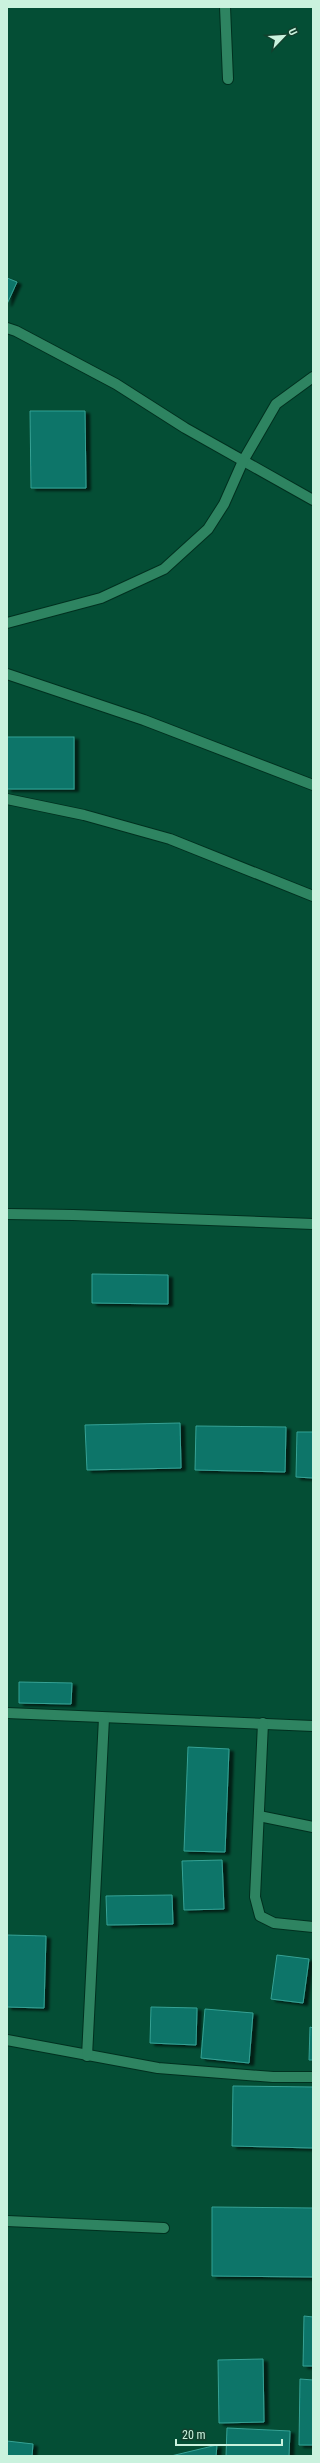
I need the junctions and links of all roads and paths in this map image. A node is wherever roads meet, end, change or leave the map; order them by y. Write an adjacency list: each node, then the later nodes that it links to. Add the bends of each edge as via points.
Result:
1 (225, 7): 2 (street)
2 (228, 79)
3 (7, 328): 5 (street, via 116,384)
4 (313, 377): 5 (street, via 276,404)
5 (243, 461): 6 (street); 7 (street, via 224,504 208,530 164,568 101,598)
6 (313, 500)
7 (7, 623)
8 (7, 674): 9 (street, via 144,720)
9 (313, 785)
10 (7, 800): 11 (street, via 84,815 170,839)
11 (313, 896)
12 (7, 1214): 13 (street, via 73,1214)
13 (313, 1224)
14 (7, 1713): 15 (street)
15 (104, 1718): 16 (street); 22 (street)
16 (263, 1723): 17 (street); 18 (street)
17 (313, 1726)
18 (259, 1816): 19 (street); 20 (street, via 255,1897 260,1916 274,1923)
19 (313, 1827)
20 (313, 1927)
21 (7, 2040): 22 (street)
22 (87, 2056): 23 (street, via 158,2068 273,2077)
23 (313, 2077)
24 (7, 2221): 25 (street)
25 (164, 2228)

